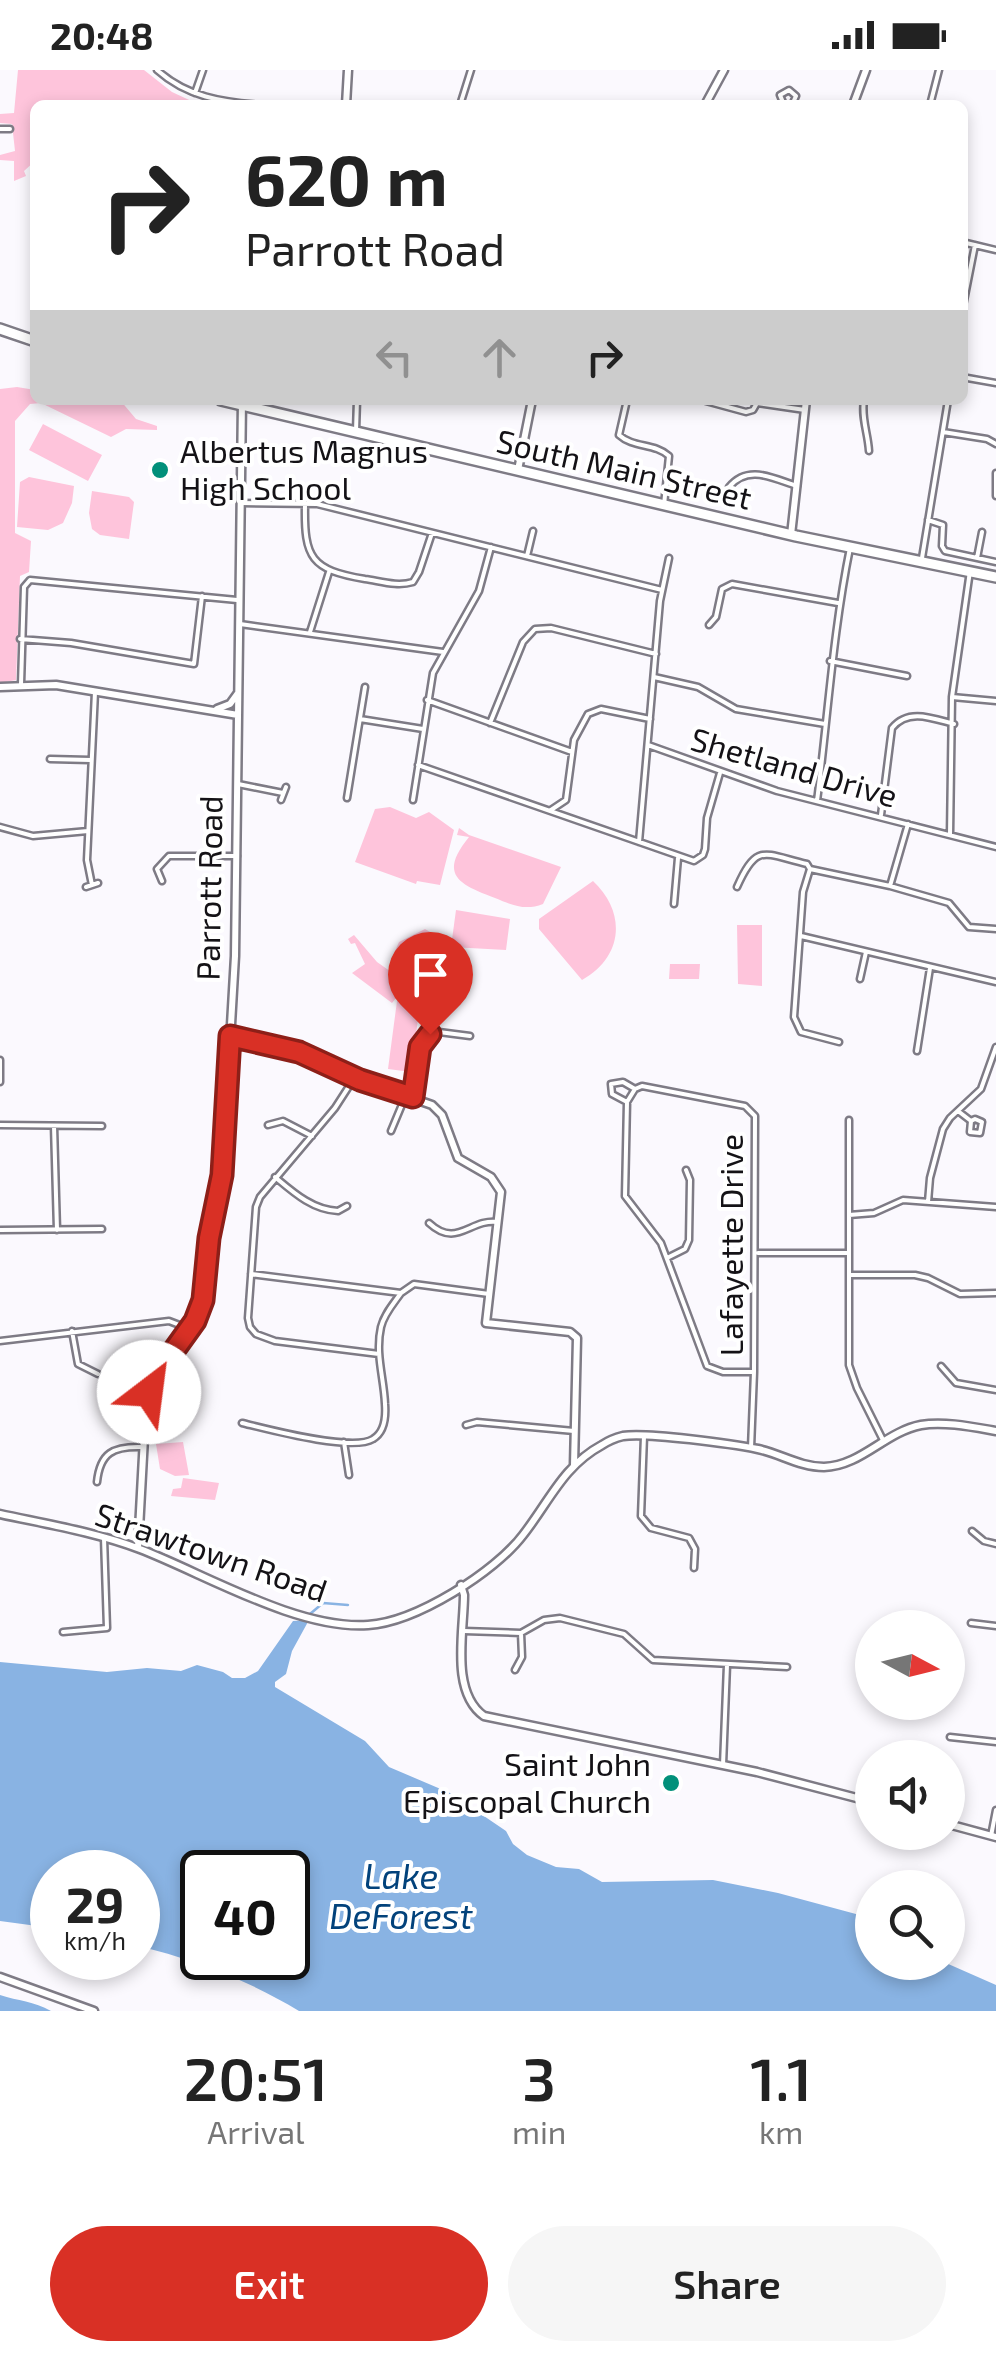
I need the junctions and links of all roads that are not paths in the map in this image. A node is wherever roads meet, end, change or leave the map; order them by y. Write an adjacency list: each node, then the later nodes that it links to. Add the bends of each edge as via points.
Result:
1 (157, 70): 8 (street)
2 (203, 70): 8 (street)
3 (348, 70): 10 (street)
4 (471, 70): 11 (street)
5 (724, 70): 12 (street)
6 (866, 70): 15 (street)
7 (940, 70): 16 (street)
8 (195, 94): 9 (street)
9 (216, 100)
10 (346, 100)
11 (462, 100)
12 (708, 100)
13 (782, 100): 14 (street, via 790,90)
14 (795, 100)
15 (855, 100)
16 (931, 100)
17 (0, 129): 18 (street)
18 (10, 129)
19 (968, 243): 20 (street)
20 (976, 245): 21 (street); 22 (street)
21 (996, 250)
22 (968, 283)
23 (0, 328): 24 (main road)
24 (30, 339)
25 (968, 378): 26 (street)
26 (996, 383)
27 (242, 405): 49 (street, Parrott Road)
28 (254, 405): 39 (main road, South Main Street)
29 (357, 405): 39 (street)
30 (531, 405): 43 (street)
31 (625, 405): 50 (street, via 619,435 669,456)
32 (720, 405): 33 (street, via 746,412)
33 (755, 405)
34 (778, 405): 38 (street)
35 (806, 405): 38 (street)
36 (863, 405): 42 (street)
37 (947, 405): 40 (street)
38 (805, 410): 45 (street)
39 (356, 431): 43 (main road, South Main Street)
40 (943, 432): 41 (street); 51 (street)
41 (996, 444)
42 (869, 451)
43 (518, 470): 50 (main road, South Main Street)
44 (996, 473): 47 (street)
45 (797, 486): 46 (street, via 747,473); 55 (street)
46 (729, 487)
47 (996, 496)
48 (306, 502): 49 (street); 54 (street); 64 (street, via 306,546)
49 (241, 503): 68 (street, Parrott Road)
50 (664, 505): 55 (main road, South Main Street)
51 (928, 520): 60 (street, via 943,524 945,551); 61 (street)
52 (533, 530): 58 (street)
53 (982, 532): 60 (street)
54 (432, 533): 56 (street); 64 (street, via 412,582)
55 (791, 535): 57 (main road, South Main Street)
56 (492, 548): 58 (street); 74 (street, via 479,592)
57 (850, 548): 61 (main road, South Main Street); 69 (street)
58 (527, 556): 66 (street)
59 (669, 558): 66 (street, Shetland Drive)
60 (976, 558): 62 (street)
61 (922, 562): 63 (main road, South Main Street)
62 (996, 562)
63 (970, 571): 65 (main road, South Main Street); 84 (street)
64 (329, 572): 72 (street)
65 (996, 577)
66 (662, 590): 75 (street, Shetland Drive)
67 (202, 596): 68 (street); 73 (street, via 34,580 27,582); 73 (street, via 194,664)
68 (240, 600): 70 (street, Parrott Road)
69 (838, 603): 71 (street, via 732,584 722,589); 76 (street)
70 (240, 624): 72 (street); 83 (street, Parrott Road)
71 (708, 624)
72 (310, 632): 74 (street)
73 (20, 639): 79 (street)
74 (444, 652): 85 (street)
75 (656, 654): 78 (street, Shetland Drive); 91 (street, via 534,629)
76 (830, 661): 77 (street); 93 (street)
77 (907, 676)
78 (654, 677): 90 (street, Shetland Drive); 93 (street, via 698,687 736,709)
79 (20, 684): 81 (street); 82 (street)
80 (364, 686): 89 (street)
81 (0, 687)
82 (95, 692): 87 (street); 98 (street)
83 (238, 692): 87 (street, via 228,706); 88 (street, Parrott Road)
84 (952, 697): 86 (street); 92 (street)
85 (427, 700): 91 (street); 94 (street)
86 (996, 702)
87 (209, 711): 88 (street)
88 (238, 715): 101 (street, Parrott Road)
89 (360, 719): 94 (street); 103 (street)
90 (650, 719): 95 (street, Shetland Drive); 96 (street, via 594,710 582,721)
91 (490, 722): 96 (street)
92 (954, 724): 107 (street, via 906,717 892,728); 111 (street)
93 (827, 725): 105 (street)
94 (423, 728): 99 (street)
95 (648, 745): 100 (street, Shetland Drive); 112 (street)
96 (572, 752): 106 (street, via 566,800)
97 (50, 759): 98 (street)
98 (90, 760): 110 (street)
99 (418, 765): 104 (street); 106 (street)
100 (720, 772): 105 (street, Shetland Drive); 115 (street, via 703,856)
101 (238, 784): 102 (street); 114 (street, Parrott Road)
102 (283, 793)
103 (347, 798)
104 (414, 800)
105 (817, 800): 107 (street, Shetland Drive)
106 (546, 811): 112 (street)
107 (881, 816): 108 (street, Shetland Drive)
108 (908, 824): 111 (street, Shetland Drive); 119 (street)
109 (0, 828): 110 (street, via 33,836)
110 (88, 831): 118 (street)
111 (950, 835): 113 (street, Shetland Drive)
112 (638, 843): 115 (street)
113 (996, 847)
114 (237, 856): 117 (street, via 169,856 158,868); 128 (street, Parrott Road)
115 (678, 858): 121 (street)
116 (810, 869): 119 (street); 120 (street, via 760,854 749,861); 123 (street)
117 (162, 882)
118 (92, 885)
119 (890, 886): 122 (street, via 948,903 969,927)
120 (738, 887)
121 (674, 904)
122 (996, 929)
123 (800, 935): 124 (street); 130 (street, via 795,1026)
124 (866, 952): 125 (street); 126 (street)
125 (930, 968): 127 (street); 132 (street)
126 (860, 979)
127 (996, 982)
128 (230, 1036): 134 (street, via 299,1052); 167 (street, Parrott Road, via 221,1187 203,1300)
129 (470, 1036): 137 (street, via 426,1037)
130 (839, 1042)
131 (996, 1047): 139 (street, via 980,1088)
132 (916, 1050)
133 (0, 1060): 135 (street)
134 (355, 1078): 137 (street); 147 (street)
135 (0, 1082)
136 (635, 1089): 138 (street); 138 (street, via 611,1084 612,1094); 159 (street, Lafayette Drive, via 651,1086 751,1110)
137 (410, 1096): 146 (street); 154 (street, via 440,1112 459,1160 496,1182)
138 (626, 1102): 161 (street, via 625,1196)
139 (958, 1111): 141 (street); 150 (street, via 943,1129)
140 (849, 1120): 153 (street)
141 (970, 1121)
142 (0, 1124): 144 (street)
143 (268, 1125): 147 (street, via 283,1121)
144 (54, 1126): 145 (street); 158 (street)
145 (102, 1126)
146 (391, 1131)
147 (312, 1136): 149 (street)
148 (686, 1170): 161 (street, via 689,1240 686,1249)
149 (276, 1177): 151 (street, via 320,1208); 162 (street, via 256,1207)
150 (928, 1202): 152 (street); 153 (street, via 902,1200 874,1213)
151 (347, 1206)
152 (996, 1207)
153 (848, 1215): 160 (street)
154 (498, 1222): 155 (street, via 483,1221 457,1234); 166 (street)
155 (428, 1223)
156 (102, 1229): 158 (street)
157 (0, 1230): 158 (street)
158 (57, 1230)
159 (756, 1253): 160 (street); 172 (street, Lafayette Drive)
160 (848, 1253): 163 (street)
161 (667, 1258): 172 (street, via 706,1366)
162 (251, 1274): 165 (street); 170 (street, via 248,1318 256,1334)
163 (849, 1275): 164 (street, via 915,1275 960,1294); 181 (street, via 850,1365)
164 (996, 1292)
165 (401, 1293): 166 (street, via 415,1284); 170 (street, via 381,1327)
166 (489, 1294): 178 (street, via 489,1326 576,1336)
167 (190, 1329): 168 (street, via 169,1322); 182 (street, Parrott Road, via 151,1387)
168 (72, 1332): 169 (street); 173 (street, via 78,1364)
169 (0, 1341)
170 (379, 1354): 180 (street, via 384,1426 371,1441)
171 (942, 1366): 174 (street, via 956,1383)
172 (754, 1372): 183 (street, Lafayette Drive)
173 (98, 1374)
174 (996, 1390)
175 (242, 1423): 180 (street)
176 (466, 1425): 178 (street)
177 (996, 1431): 181 (street, via 921,1426)
178 (574, 1432): 184 (street)
179 (644, 1436): 183 (street); 184 (street, Strawtown Road, via 613,1439); 192 (street, via 641,1516 651,1528 689,1538)
180 (344, 1442): 185 (street)
181 (884, 1442): 183 (street, via 825,1467)
182 (142, 1447): 186 (street, via 108,1453); 191 (street, Parrott Road)
183 (751, 1448)
184 (574, 1465): 193 (street, Strawtown Road, via 518,1542)
185 (349, 1475)
186 (96, 1482)
187 (0, 1514): 189 (street, Strawtown Road)
188 (972, 1531): 190 (street)
189 (104, 1538): 191 (street, Strawtown Road); 197 (street, via 107,1628)
190 (996, 1544)
191 (138, 1548): 193 (street, Strawtown Road, via 287,1610 351,1625 406,1615)
192 (694, 1568)
193 (462, 1585): 196 (street)
194 (971, 1622): 195 (street)
195 (996, 1626)
196 (464, 1631): 198 (street); 204 (street, via 467,1696 484,1716)
197 (63, 1632)
198 (521, 1633): 199 (street, via 544,1620 566,1618 624,1634 653,1660); 201 (street, via 522,1658)
199 (728, 1666): 200 (street); 204 (street)
200 (787, 1667)
201 (514, 1670)
202 (950, 1737): 203 (street)
203 (996, 1742)
204 (723, 1765): 205 (street)
205 (855, 1798)
206 (996, 1810): 208 (street)
207 (965, 1829): 208 (street)
208 (993, 1836)
209 (0, 1976): 210 (street)
210 (94, 2011)

